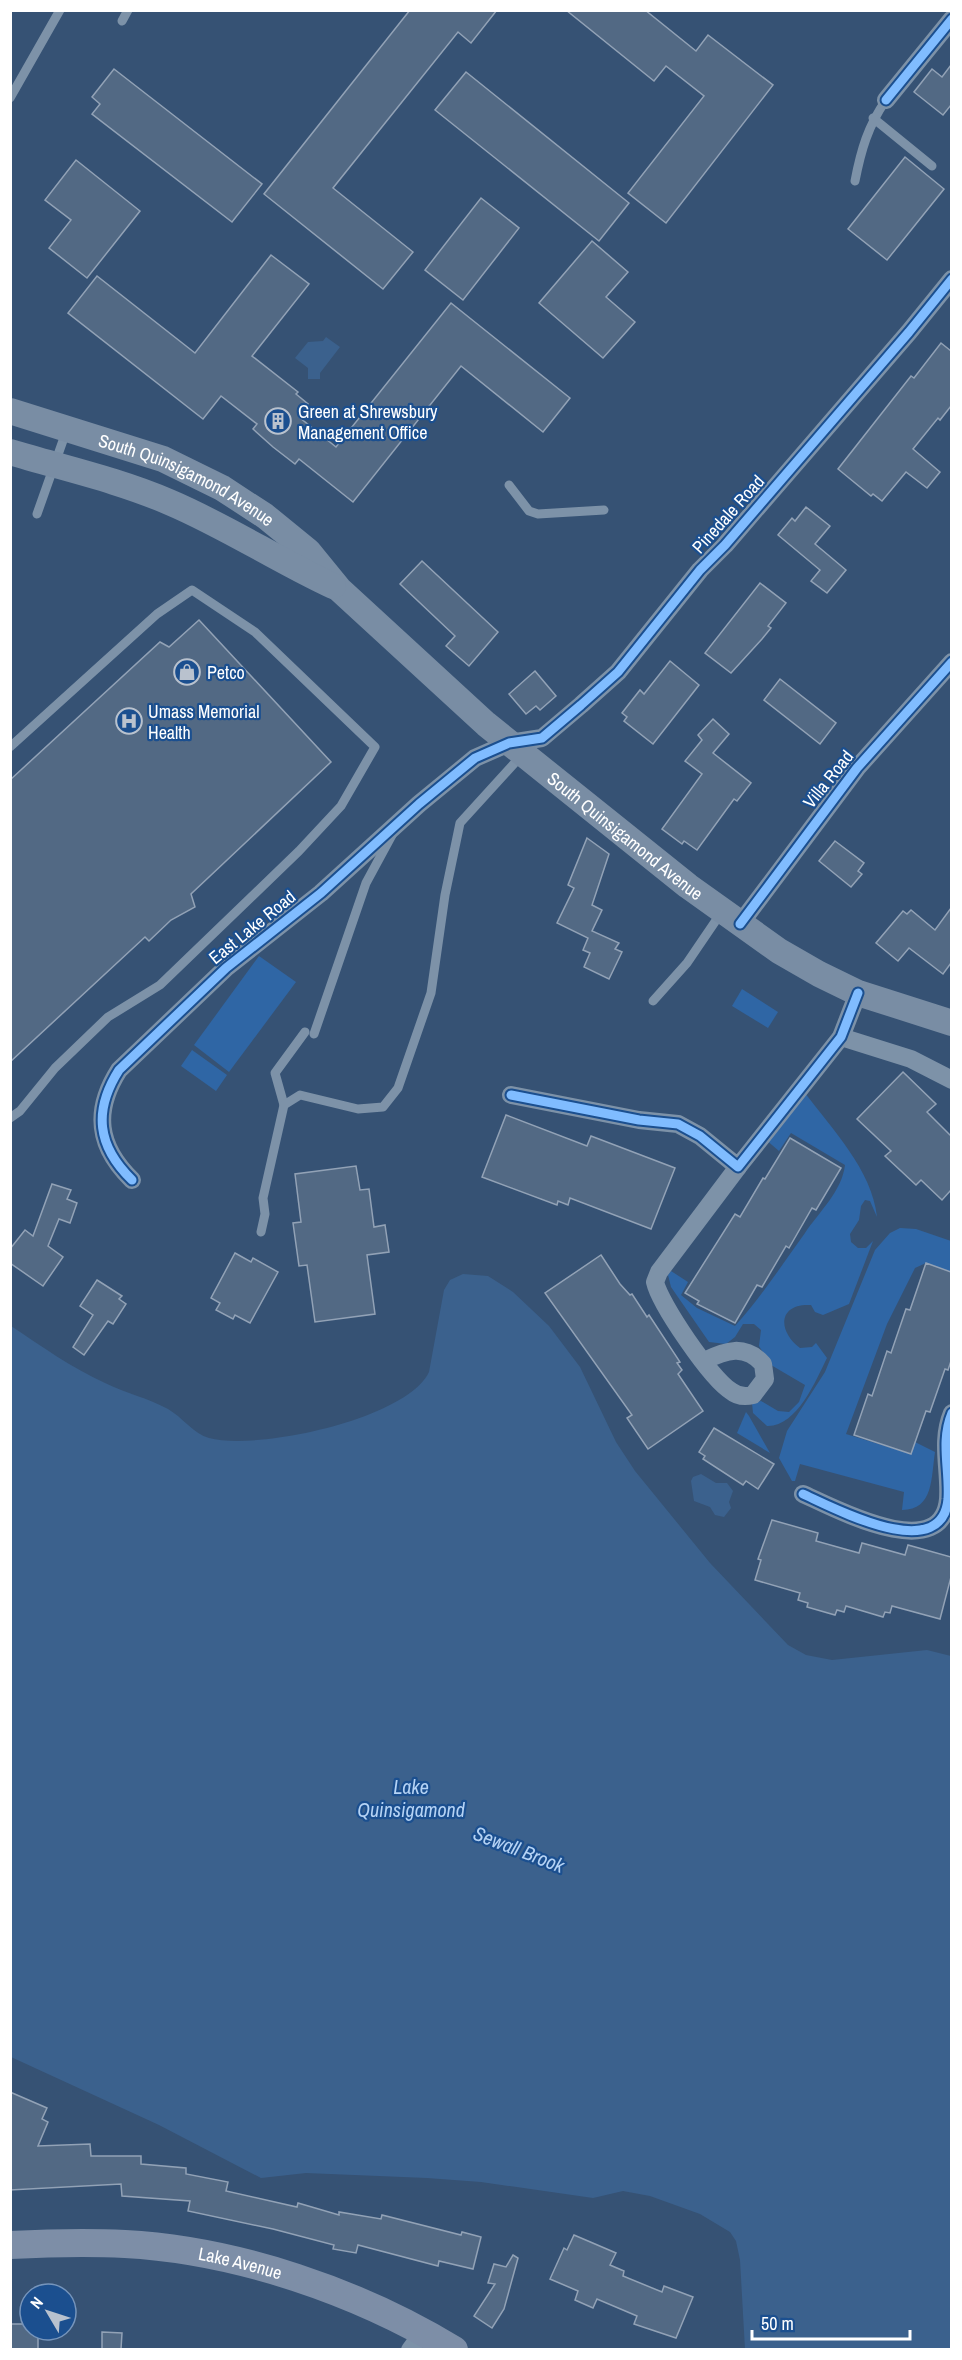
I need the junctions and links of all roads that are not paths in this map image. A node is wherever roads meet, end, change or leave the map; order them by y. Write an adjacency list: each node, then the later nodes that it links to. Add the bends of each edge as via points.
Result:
1 (60, 10): 5 (lane)
2 (128, 10): 4 (lane)
3 (951, 19): 6 (street)
4 (122, 21)
5 (10, 98)
6 (886, 100): 7 (lane)
7 (873, 118): 8 (lane); 9 (lane, via 862,144)
8 (932, 166)
9 (855, 181)
10 (951, 279): 22 (street, Pinedale Road, via 700,570 618,672 542,738)
11 (10, 411): 12 (main road, South Quinsigamond Avenue)
12 (67, 428): 14 (lane); 18 (main road, South Quinsigamond Avenue, via 163,459 222,488 308,551)
13 (10, 452): 14 (main road, South Quinsigamond Avenue)
14 (53, 465): 17 (lane); 18 (main road, South Quinsigamond Avenue, via 169,502)
15 (509, 485): 16 (lane, via 528,511 538,514)
16 (604, 510)
17 (37, 514)
18 (339, 589): 22 (main road, South Quinsigamond Avenue)
19 (951, 662): 20 (street, Villa Road)
20 (946, 682): 24 (street, Villa Road, via 857,768)
21 (10, 747): 32 (lane, via 157,614 192,590 255,632 375,747 340,806 291,858 159,985 108,1017)
22 (516, 748): 23 (street, East Lake Road, via 475,758); 24 (main road, South Quinsigamond Avenue); 31 (lane, via 460,823 431,993 398,1088 383,1107 358,1109 300,1095)
23 (398, 823): 31 (lane, via 366,883 309,1033 275,1073); 34 (street, East Lake Road, via 321,893 225,968 119,1070 104,1100 102,1130 112,1157)
24 (731, 917): 25 (main road, South Quinsigamond Avenue, via 799,963); 26 (lane)
25 (858, 993): 27 (main road, South Quinsigamond Avenue); 28 (street)
26 (653, 1001)
27 (951, 1023)
28 (841, 1037): 29 (street, via 911,1059); 33 (street)
29 (951, 1080)
30 (511, 1095): 33 (street, via 678,1124 700,1136)
31 (284, 1104): 35 (lane, via 263,1198)
32 (10, 1118)
33 (738, 1167): 36 (street, via 655,1282 668,1312)
34 (132, 1180)
35 (261, 1232)
36 (705, 1361)
37 (951, 1413): 38 (street, via 945,1442 948,1501 943,1515 928,1528 894,1531)
38 (803, 1494)
39 (10, 2245): 40 (main road, Lake Avenue, via 127,2244 238,2261 359,2302)
40 (417, 2341): 41 (main road, Lake Avenue)
41 (454, 2349)

